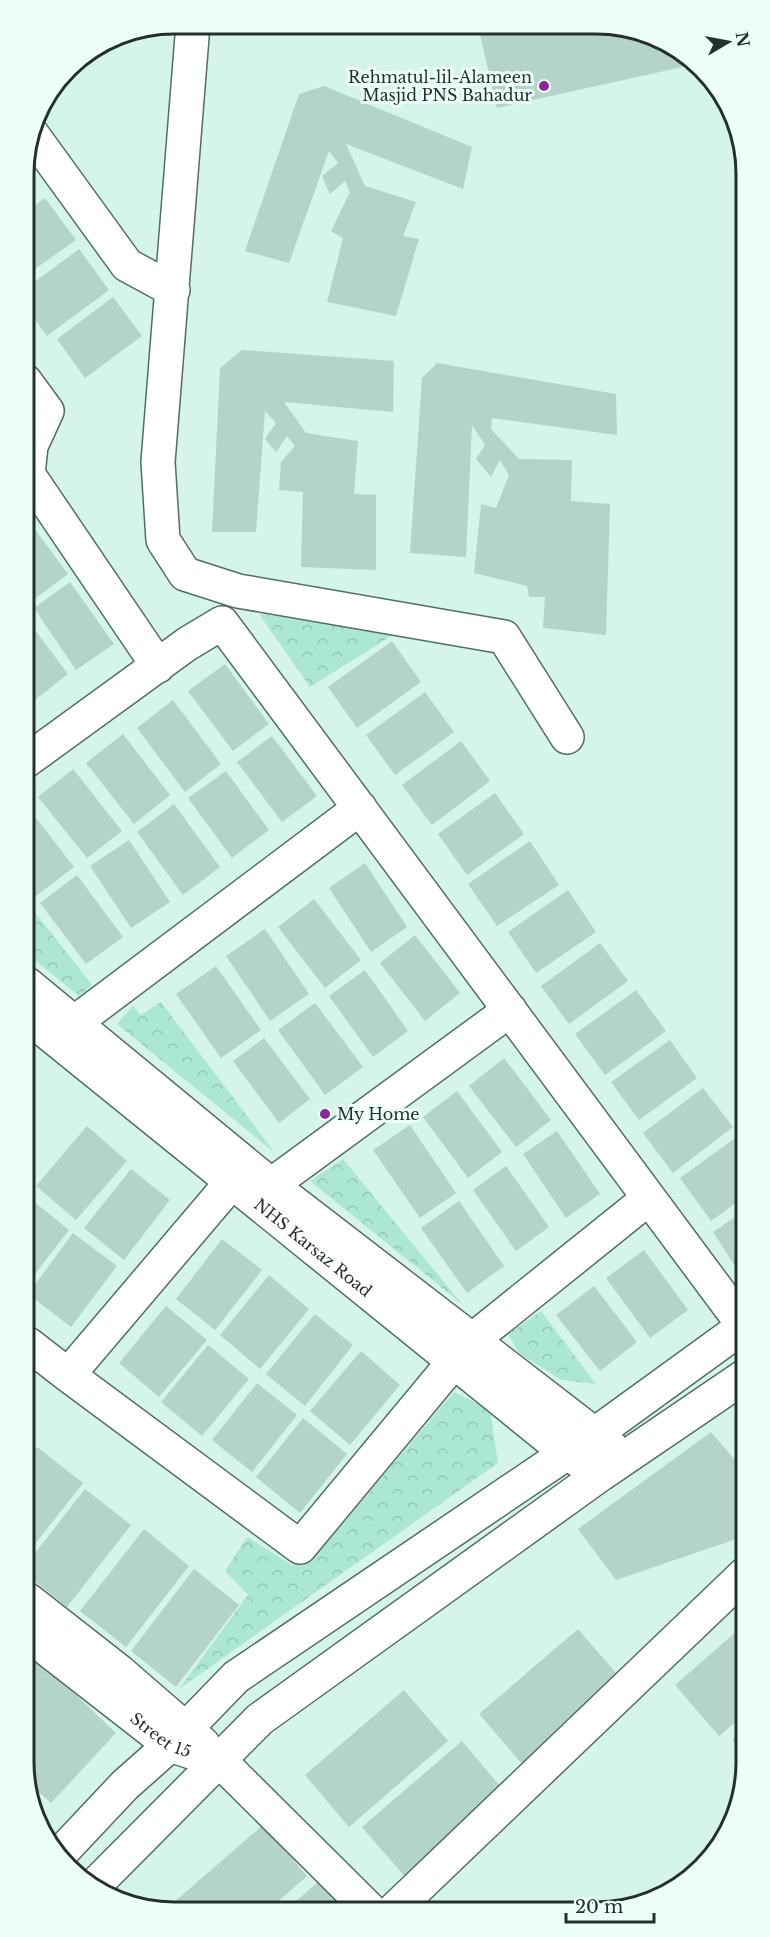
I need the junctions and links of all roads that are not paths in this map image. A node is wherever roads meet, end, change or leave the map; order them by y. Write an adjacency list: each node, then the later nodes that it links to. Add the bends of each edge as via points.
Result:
1 (192, 35): 3 (street)
2 (38, 143): 3 (street, via 127,265)
3 (173, 290): 8 (street, via 158,462 163,540 184,574 238,591 504,637)
4 (35, 394): 5 (street, via 47,411)
5 (35, 435)
6 (35, 484): 7 (street)
7 (158, 666): 9 (street); 10 (street, via 222,622)
8 (567, 737)
9 (35, 755)
10 (360, 808): 12 (street); 14 (street)
11 (34, 990): 14 (street, NHS Karsaz Road)
12 (510, 1010): 16 (street); 17 (street)
13 (34, 1022): 15 (street, NHS Karsaz Road)
14 (74, 1023): 16 (street, NHS Karsaz Road)
15 (231, 1183): 21 (street, NHS Karsaz Road); 22 (street)
16 (272, 1185): 21 (street, NHS Karsaz Road)
17 (649, 1197): 18 (street); 21 (street)
18 (735, 1314)
19 (735, 1332): 24 (street)
20 (34, 1349): 22 (street)
21 (462, 1352): 22 (street, via 300,1547); 24 (street, NHS Karsaz Road); 25 (street, NHS Karsaz Road)
22 (68, 1375)
23 (735, 1383): 26 (street)
24 (595, 1434): 25 (street); 26 (street, NHS Karsaz Road)
25 (567, 1453): 26 (street, NHS Karsaz Road); 30 (street, via 236,1677)
26 (613, 1466): 31 (street, via 260,1719)
27 (735, 1583): 35 (street)
28 (34, 1606): 30 (street)
29 (34, 1639): 30 (street, Street 15)
30 (178, 1737): 31 (street, Street 15); 32 (street, via 124,1785)
31 (219, 1760): 33 (street); 34 (street, Street 15)
32 (64, 1849)
33 (100, 1880)
34 (362, 1902)
35 (401, 1902)

